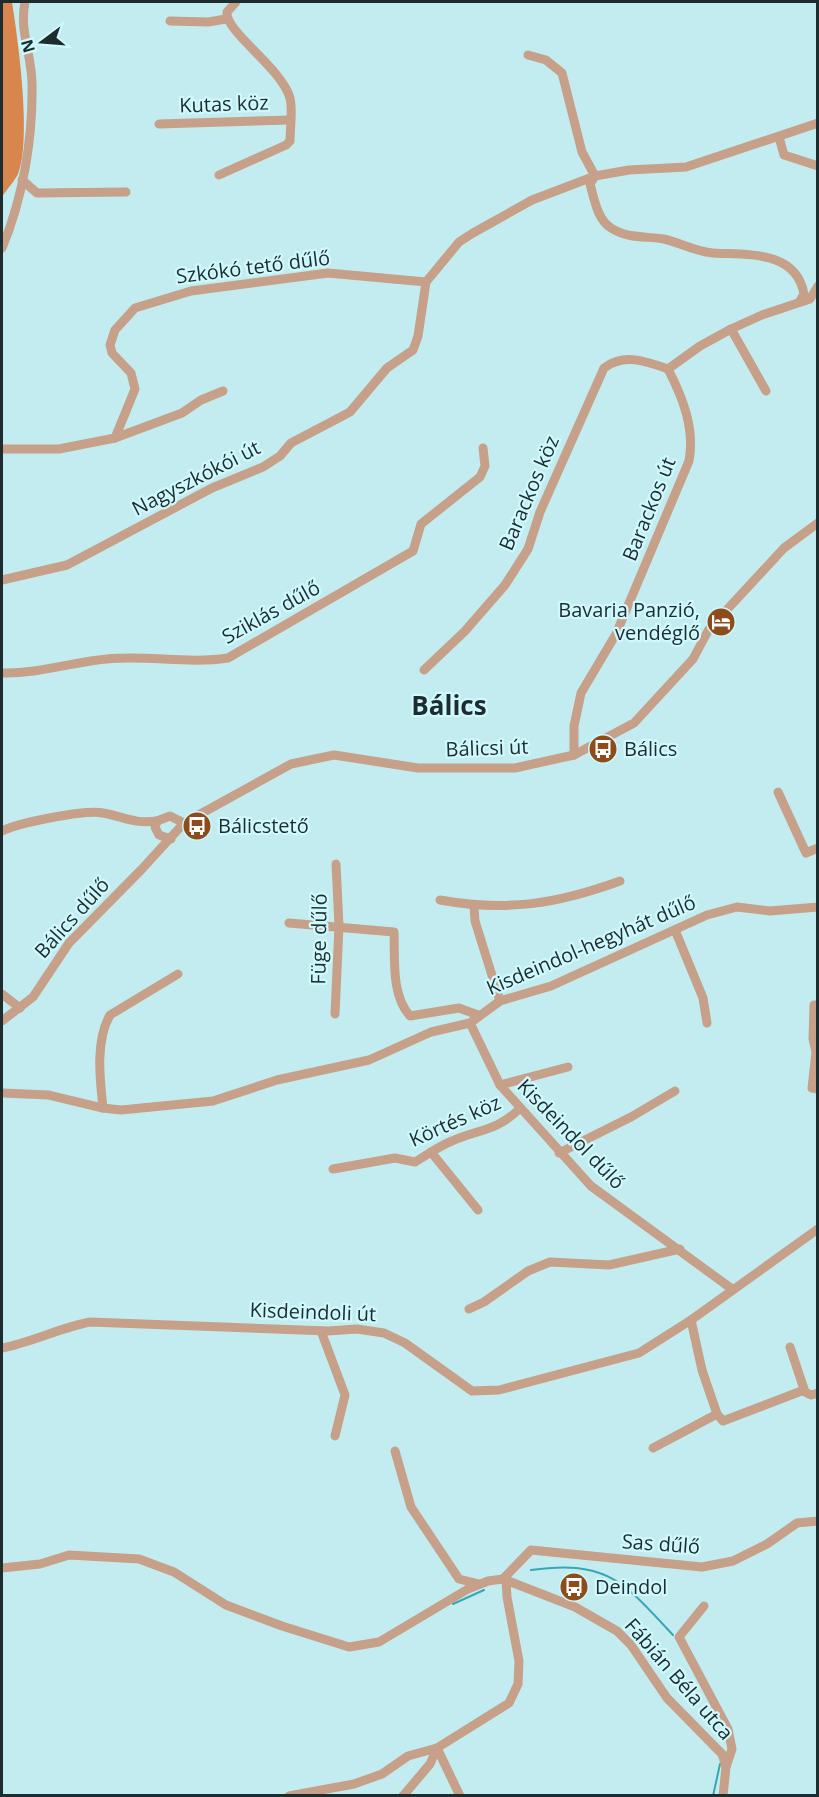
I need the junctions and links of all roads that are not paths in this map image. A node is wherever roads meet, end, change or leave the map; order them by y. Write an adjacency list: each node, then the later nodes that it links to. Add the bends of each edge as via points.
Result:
1 (26, 2): 13 (street, via 23,30 33,82)
2 (236, 2): 3 (street)
3 (226, 19): 4 (street); 6 (street, Kutas köz, via 282,81 290,99)
4 (170, 21)
5 (528, 55): 12 (street, via 546,60 562,73 582,152)
6 (290, 120): 8 (street, Kutas köz); 11 (street, Kutas köz, via 290,141 286,145)
7 (818, 123): 9 (street)
8 (159, 124)
9 (779, 137): 10 (street, via 784,155); 12 (street, via 686,167)
10 (818, 166)
11 (219, 175)
12 (595, 176): 16 (street, via 532,200 473,233 459,242); 18 (street, via 590,183 597,211 609,228 635,238 665,239 711,253 740,252 772,258 800,278 804,294)
13 (22, 180): 14 (street, via 37,193); 15 (street)
14 (126, 192)
15 (2, 248)
16 (426, 282): 23 (street, Szkókó tető dűlő, via 328,273 191,291 135,308 115,330 110,345 112,353 131,373 135,389); 27 (street, Nagyszkókói út, via 413,350 387,368 350,412 306,433 264,467 212,488 67,565)
17 (818, 286): 18 (street, via 810,299)
18 (800, 301): 19 (street)
19 (732, 329): 20 (street); 22 (street)
20 (668, 369): 28 (street, Barackos köz, via 639,359 613,362 604,368 540,512 528,549 505,585); 30 (street, Barackos út, via 681,395 693,439 689,461 616,634 581,693 574,726)
21 (223, 391): 23 (street, via 182,413)
22 (766, 391)
23 (115, 438): 25 (street, via 59,449)
24 (483, 448): 29 (street, Sziklás dűlő, via 485,466 480,477 421,524 413,551 228,658 106,659 33,672)
25 (2, 449)
26 (818, 523): 30 (street, Bálicsi út, via 784,548 709,629 693,659 643,716)
27 (2, 580)
28 (424, 670)
29 (2, 673)
30 (574, 755): 33 (street, Bálicsi út, via 515,768 418,768 362,758 319,756 281,768)
31 (778, 792): 36 (street, via 806,853)
32 (157, 821): 33 (street, via 168,816); 34 (street, via 137,823 101,812 41,820); 35 (street, via 159,836)
33 (184, 823): 35 (street, Bálicsi út)
34 (2, 831)
35 (171, 839): 49 (street, Bálics dűlő, via 82,928 33,997)
36 (818, 848)
37 (336, 864): 43 (street, Füge dűlő)
38 (620, 881): 40 (street, via 539,905)
39 (440, 900): 40 (street)
40 (474, 906): 47 (street)
41 (818, 907): 44 (street, Kisdeindol-hegyhát dűlő, via 770,911 737,907)
42 (289, 923): 43 (street)
43 (339, 926): 50 (street, Füge dűlő); 51 (street, via 394,932 396,981 403,1008 410,1016 459,1008)
44 (675, 930): 47 (street, Kisdeindol-hegyhát dűlő, via 551,986); 54 (street, via 703,998)
45 (178, 974): 60 (street, via 110,1014 100,1073)
46 (2, 994): 49 (street)
47 (500, 1001): 51 (street, Kisdeindol-hegyhát dűlő)
48 (818, 1005): 57 (street, via 814,1005 816,1052 812,1088)
49 (20, 1008): 52 (street, Bálics dűlő)
50 (335, 1014)
51 (478, 1015): 53 (street, Kisdeindol-hegyhát dűlő)
52 (2, 1021)
53 (470, 1023): 56 (street, Kisdeindol dűlő); 60 (street, via 431,1032 369,1060 277,1080 213,1101 144,1109)
54 (707, 1023)
55 (568, 1067): 56 (street)
56 (500, 1085): 61 (street, Kisdeindol dűlő)
57 (818, 1089)
58 (675, 1091): 63 (street)
59 (2, 1093): 60 (street, via 49,1095)
60 (104, 1108)
61 (519, 1109): 62 (street, Körtés köz, via 492,1129 453,1140); 63 (street, Kisdeindol dűlő)
62 (431, 1152): 64 (street, Körtés köz, via 415,1162 395,1158); 65 (street)
63 (559, 1153): 67 (street, Kisdeindol dűlő, via 613,1204)
64 (333, 1169)
65 (478, 1210)
66 (818, 1229): 68 (street, Kisdeindoli út)
67 (680, 1249): 68 (street, Kisdeindol dűlő); 69 (street, via 609,1265 550,1262 528,1271)
68 (732, 1289): 70 (street, Kisdeindoli út)
69 (469, 1309)
70 (691, 1320): 71 (street, Kisdeindoli út, via 639,1353 484,1392 472,1391 405,1343 384,1333 357,1329); 76 (street)
71 (321, 1331): 73 (street, Kisdeindoli út, via 90,1322); 77 (street, via 345,1395)
72 (790, 1347): 74 (street)
73 (2, 1348)
74 (804, 1390): 75 (street, via 807,1395); 76 (street, via 723,1421)
75 (818, 1393)
76 (717, 1414): 78 (street)
77 (335, 1436)
78 (653, 1448)
79 (396, 1450): 83 (street, via 411,1507 419,1521 459,1579)
80 (818, 1521): 82 (street, Sas dűlő, via 797,1523 767,1544 724,1563 695,1566 531,1550)
81 (2, 1568): 83 (street, via 40,1564 69,1555 139,1559 174,1572 226,1605 348,1647 367,1646 394,1635)
82 (505, 1579): 83 (street); 85 (street, via 519,1661 518,1684 509,1703); 86 (street, Fábián Béla utca, via 584,1611 616,1631 631,1645 667,1698 714,1743)
83 (482, 1584)
84 (704, 1606): 86 (street, via 680,1637 728,1729 732,1749)
85 (437, 1748): 87 (street, via 408,1756 382,1774 354,1784); 88 (street, via 430,1764); 89 (street)
86 (726, 1767): 90 (street, Fábián Béla utca)
87 (289, 1796)
88 (403, 1796)
89 (460, 1796)
90 (723, 1796)

